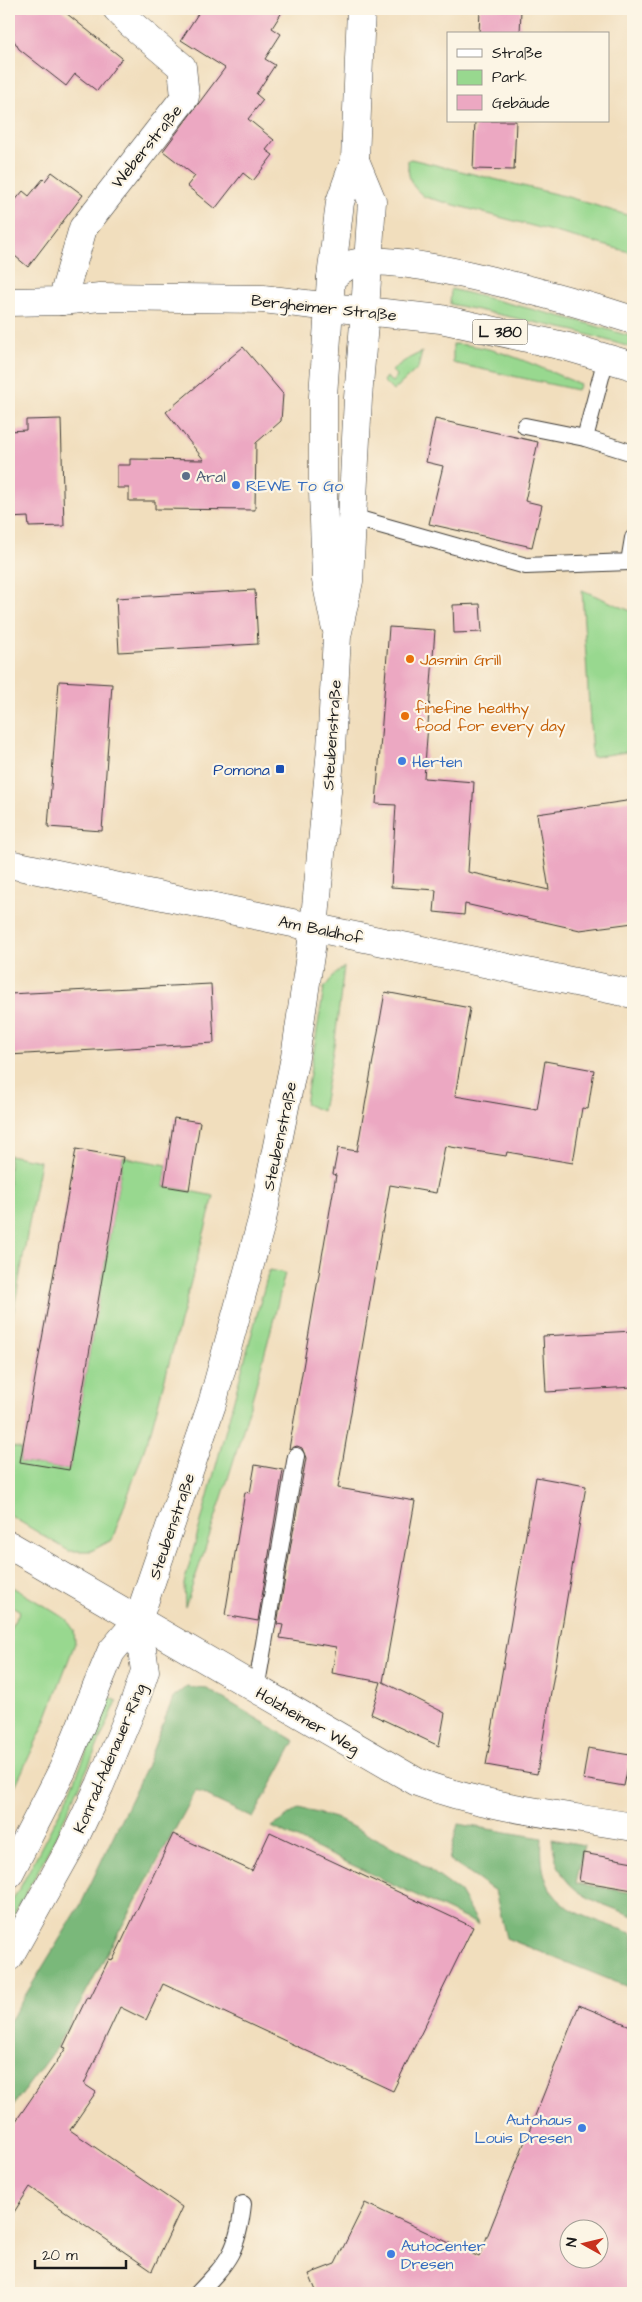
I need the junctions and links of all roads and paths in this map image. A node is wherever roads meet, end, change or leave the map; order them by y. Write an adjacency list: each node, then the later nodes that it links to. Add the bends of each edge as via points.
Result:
1 (117, 9): 6 (main road, Weberstraße, via 182,68 185,97 83,228)
2 (361, 9): 3 (main road)
3 (356, 160): 4 (main road, via 372,201); 5 (main road, via 340,202)
4 (369, 261): 5 (main road, Bergheimer Straße, via 350,264); 9 (main road); 10 (main road, Bergheimer Straße, via 444,268)
5 (331, 278): 8 (main road)
6 (62, 301): 7 (main road, Bergheimer Straße / L 380); 8 (main road, Bergheimer Straße / L 380, via 100,297 254,299)
7 (9, 302)
8 (328, 306): 9 (main road, Bergheimer Straße / L 380); 18 (main road, Steubenstraße, via 323,396 323,490 326,580)
9 (365, 311): 11 (main road, Bergheimer Straße / L 380, via 441,319); 16 (main road, Steubenstraße)
10 (633, 320)
11 (606, 358): 12 (main road, Bergheimer Straße / L 380); 14 (lane)
12 (633, 366)
13 (525, 426): 14 (lane)
14 (585, 438): 15 (lane)
15 (633, 453)
16 (352, 517): 17 (lane, via 526,566 629,562); 18 (main road, Steubenstraße, via 349,581)
17 (633, 538)
18 (338, 636): 20 (main road, Steubenstraße)
19 (9, 864): 20 (main road, Am Baldhof)
20 (314, 928): 21 (main road, Am Baldhof); 24 (main road, Steubenstraße, via 295,1057 262,1220 212,1404)
21 (633, 994)
22 (296, 1456): 25 (lane)
23 (9, 1545): 24 (main road, Holzheimer Weg)
24 (138, 1620): 25 (main road, Holzheimer Weg); 27 (main road, via 111,1652 62,1768); 28 (main road, Konrad-Adenauer-Ring, via 145,1670 135,1701 70,1848)
25 (256, 1690): 26 (main road, Holzheimer Weg, via 417,1782 445,1793)
26 (633, 1828)
27 (9, 1874)
28 (9, 1957)
29 (243, 2204): 30 (lane, via 240,2233 226,2264)
30 (198, 2293)

